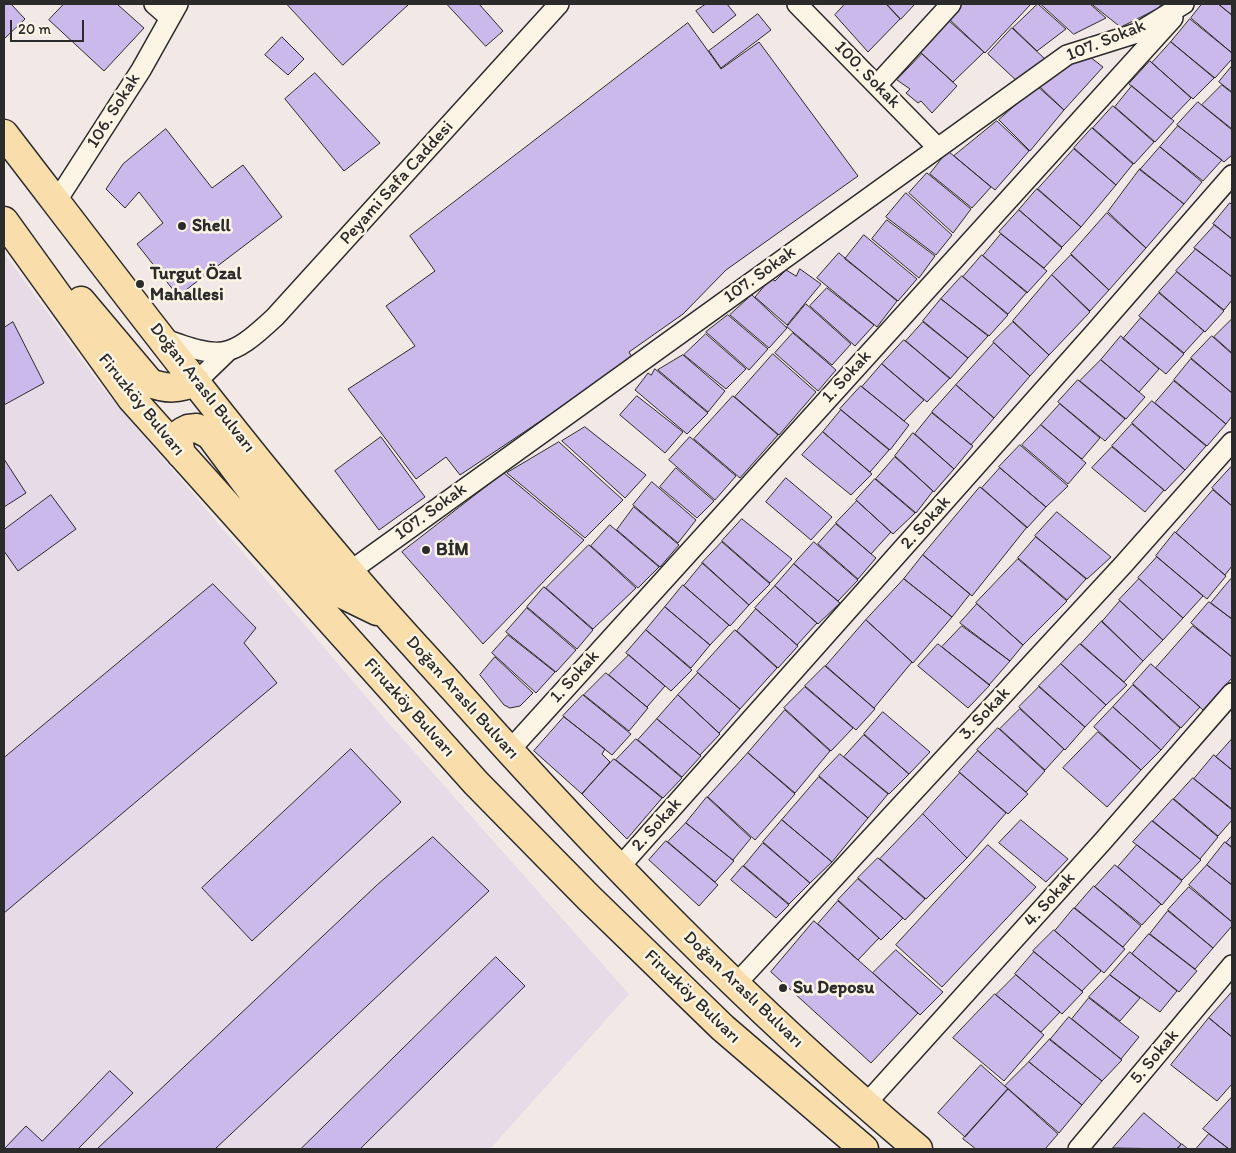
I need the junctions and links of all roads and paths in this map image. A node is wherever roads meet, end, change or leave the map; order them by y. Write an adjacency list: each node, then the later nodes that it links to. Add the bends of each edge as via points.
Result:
1 (154, 4): 6 (street)
2 (559, 4): 15 (street, Peyami Safa Caddesi, via 275,317 251,340)
3 (797, 4): 7 (street, 100. Sokak)
4 (951, 4): 7 (street)
5 (1184, 4): 9 (street, 107. Sokak, via 1137,33 1067,55); 22 (street, 1. Sokak)
6 (174, 11): 11 (street, 106. Sokak)
7 (877, 85): 9 (street, 100. Sokak)
8 (4, 134): 11 (main road)
9 (937, 147): 19 (street, 107. Sokak)
10 (1232, 175): 23 (street, 2. Sokak)
11 (56, 202): 14 (main road, Doğan Araslı Bulvarı)
12 (4, 221): 13 (main road, Firuzköy Bulvarı)
13 (27, 254): 16 (main road, via 50,268 150,383 178,389); 18 (main road, Firuzköy Bulvarı, via 132,399)
14 (162, 338): 15 (street, via 199,351); 16 (main road, Doğan Araslı Bulvarı)
15 (227, 352): 16 (street)
16 (196, 382): 19 (main road, Doğan Araslı Bulvarı)
17 (1232, 442): 25 (street, 3. Sokak)
18 (180, 454): 20 (main road, via 178,439 182,432 198,428 210,435 325,581 338,592); 27 (main road, Firuzköy Bulvarı, via 476,783 589,898 723,1028)
19 (349, 572): 20 (main road, Doğan Araslı Bulvarı)
20 (390, 617): 22 (main road, Doğan Araslı Bulvarı)
21 (1232, 693): 26 (street, 4. Sokak)
22 (509, 751): 23 (main road, Doğan Araslı Bulvarı)
23 (618, 869): 25 (main road, Doğan Araslı Bulvarı)
24 (1232, 964): 29 (street, 5. Sokak)
25 (736, 984): 26 (main road, Doğan Araslı Bulvarı)
26 (865, 1105): 28 (main road, Doğan Araslı Bulvarı)
27 (864, 1149)
28 (918, 1149)
29 (1078, 1149)

